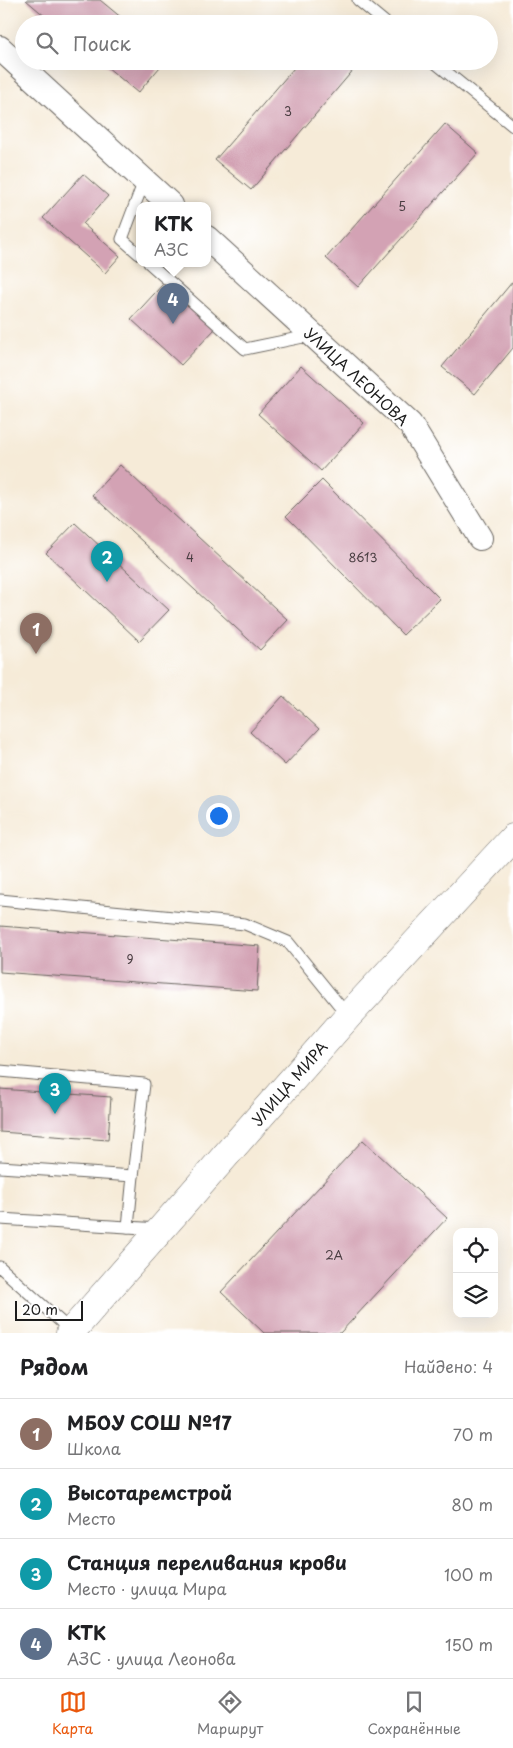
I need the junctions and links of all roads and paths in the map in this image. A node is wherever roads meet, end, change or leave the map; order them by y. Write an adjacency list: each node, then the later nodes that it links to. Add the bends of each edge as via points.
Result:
1 (358, 0): 2 (lane)
2 (376, 15)
3 (0, 48): 4 (street)
4 (15, 62)
5 (24, 70): 8 (street)
6 (444, 70): 7 (lane)
7 (513, 126)
8 (144, 181): 9 (lane); 11 (street)
9 (136, 202)
10 (136, 202): 13 (lane, via 122,239)
11 (168, 202)
12 (211, 242): 15 (street, УЛИЦА ЛЕОНОВА)
13 (136, 251)
14 (154, 267): 15 (lane, via 246,349)
15 (313, 335): 16 (street, УЛИЦА ЛЕОНОВА, via 410,424)
16 (480, 538)
17 (513, 838): 19 (street, УЛИЦА МИРА)
18 (0, 900): 19 (lane, via 246,924 288,942)
19 (348, 1016): 25 (street, УЛИЦА МИРА)
20 (0, 1071): 22 (lane, via 144,1084)
21 (0, 1167): 22 (lane)
22 (133, 1176): 24 (lane)
23 (0, 1219): 24 (lane)
24 (128, 1227): 25 (lane)
25 (161, 1229): 27 (street, УЛИЦА МИРА)
26 (2, 1274): 27 (lane)
27 (71, 1332)

